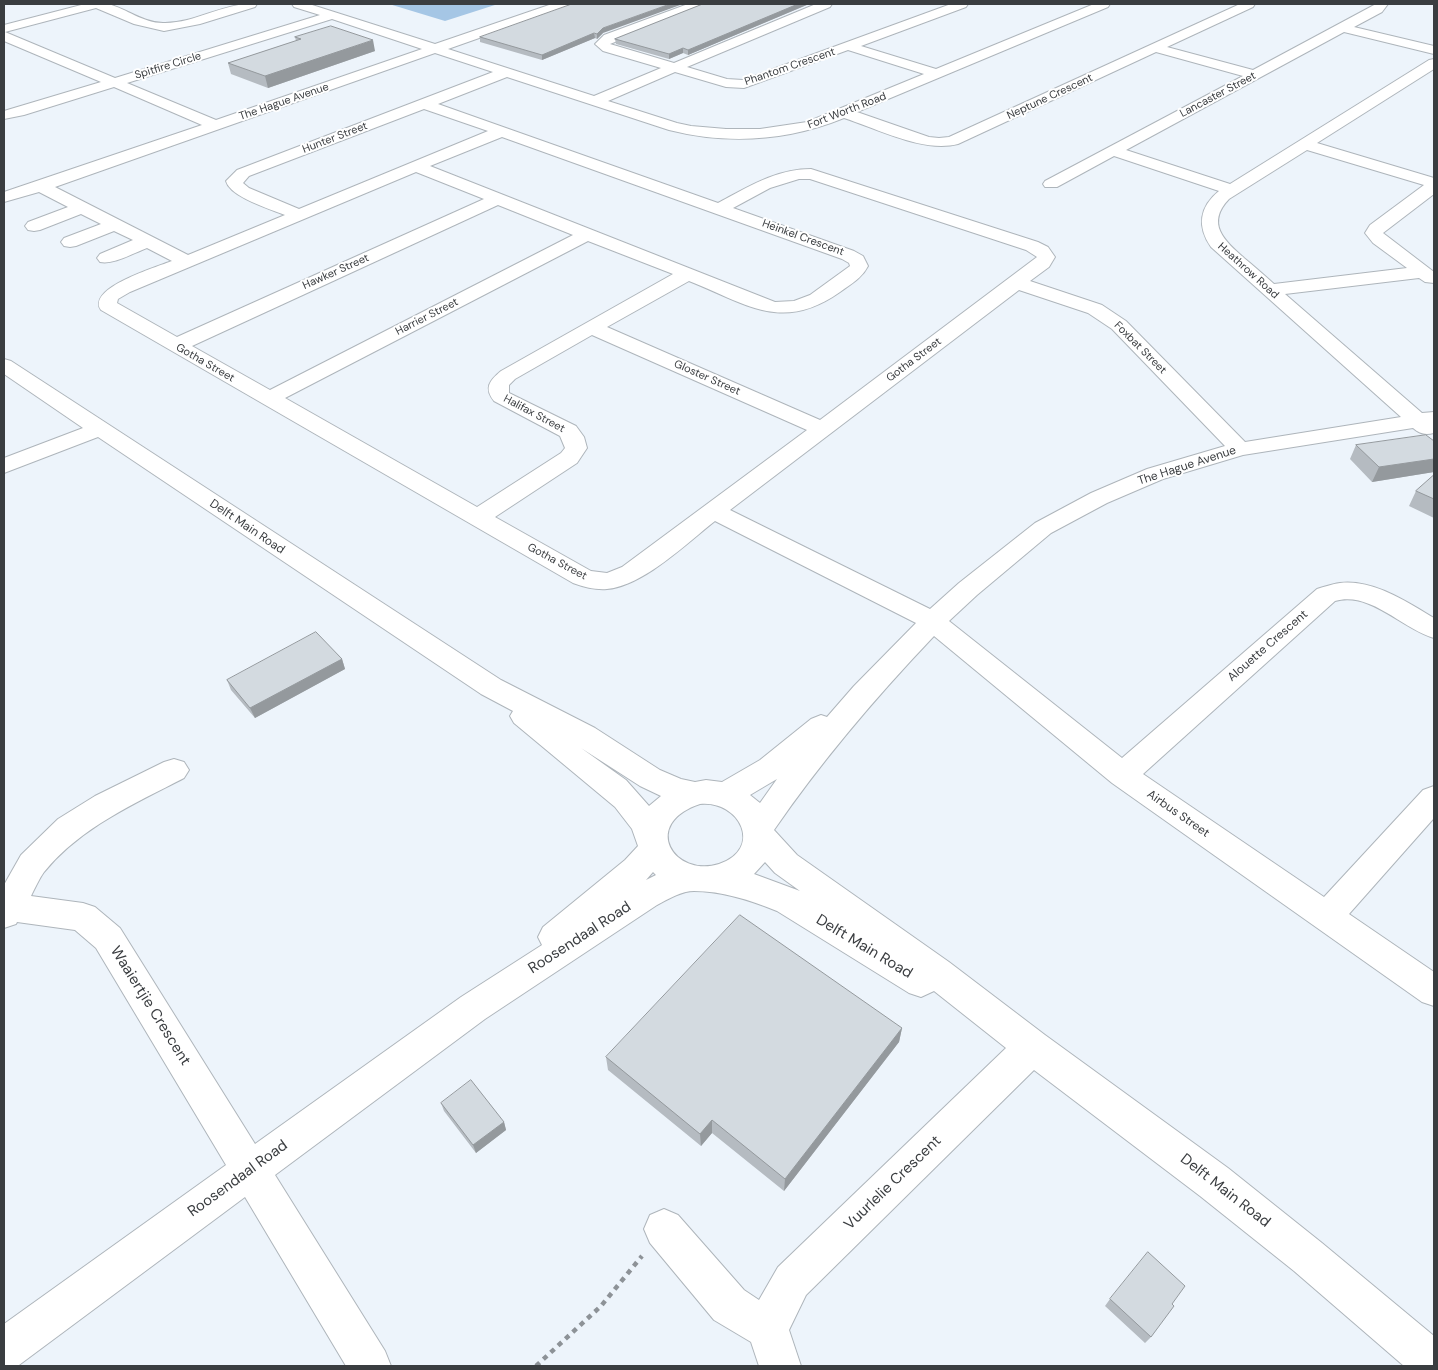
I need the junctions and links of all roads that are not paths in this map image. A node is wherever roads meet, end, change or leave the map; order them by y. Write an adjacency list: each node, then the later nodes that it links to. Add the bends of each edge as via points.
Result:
1 (97, 4): 2 (street, via 163,27); 15 (street)
2 (251, 4)
3 (298, 4): 12 (street)
4 (563, 4): 13 (street, The Hague Avenue)
5 (698, 4): 22 (street, Phantom Crescent, via 603,42 603,46 608,48)
6 (826, 4): 22 (street)
7 (962, 4): 17 (street, Phantom Crescent)
8 (1104, 4): 24 (street, Fort Worth Road)
9 (1249, 4): 18 (street, Neptune Crescent)
10 (1382, 4): 14 (street, Lancaster Street)
11 (499, 13): 13 (street, via 503,18)
12 (332, 15): 19 (street); 26 (street, Spitfire Circle)
13 (514, 21): 19 (street, The Hague Avenue)
14 (1342, 28): 20 (street); 25 (street, Lancaster Street)
15 (4, 29)
16 (4, 36): 26 (street)
17 (848, 46): 22 (street, Phantom Crescent, via 744,84 726,84); 24 (street)
18 (1154, 48): 25 (street); 29 (street, Neptune Crescent, via 949,142 926,141)
19 (434, 49): 23 (street, Fort Worth Road); 31 (street, The Hague Avenue)
20 (1434, 50)
21 (1434, 63): 33 (street, Heathrow Road)
22 (675, 68): 27 (street)
23 (507, 72): 27 (street, Fort Worth Road); 28 (street, Hunter Street)
24 (937, 74): 29 (street, Fort Worth Road)
25 (1255, 75): 34 (street, Lancaster Street)
26 (115, 83): 30 (street, Spitfire Circle); 31 (street)
27 (595, 101): 29 (street, Fort Worth Road, via 674,127 734,134 797,129)
28 (425, 104): 32 (street, Heinkel Crescent); 44 (street, Hunter Street, via 243,173 234,180 243,191)
29 (845, 113)
30 (4, 115)
31 (215, 125): 38 (street, The Hague Avenue)
32 (502, 131): 35 (street, Gotha Street); 43 (street, Heinkel Crescent)
33 (1304, 144): 37 (street); 39 (street, Heathrow Road)
34 (1113, 151): 36 (street, Lancaster Street); 39 (street)
35 (415, 166): 41 (street, Heinkel Crescent); 44 (street, Gotha Street)
36 (1051, 184)
37 (1434, 185): 53 (street, via 1376,228 1374,233)
38 (41, 186): 40 (street, The Hague Avenue); 42 (street)
39 (1231, 190): 55 (street, Heathrow Road, via 1212,208 1208,221 1212,236)
40 (4, 197)
41 (497, 199): 47 (street, Heinkel Crescent); 57 (street, Hawker Street)
42 (82, 207): 45 (street); 46 (street)
43 (720, 209): 52 (street, Heinkel Crescent, via 848,255 857,260 858,269 808,304 787,309 765,305); 54 (street, Gotha Street, via 781,177 811,174 1042,251 1046,260)
44 (299, 215): 51 (street, Gotha Street)
45 (115, 224): 48 (street); 49 (street)
46 (34, 226)
47 (586, 234): 52 (street, Heinkel Crescent); 59 (street, Harrier Street)
48 (147, 241): 50 (street); 51 (street)
49 (70, 242)
50 (106, 258)
51 (186, 261): 57 (street, Gotha Street, via 123,288 112,294 107,302 112,310)
52 (687, 274): 56 (street, Halifax Street)
53 (1429, 276): 55 (street)
54 (1018, 283): 62 (street, Gotha Street); 63 (street, Foxbat Street, via 1094,309 1119,325)
55 (1269, 290): 60 (street, Heathrow Road)
56 (592, 328): 62 (street, Gloster Street); 66 (street, Halifax Street, via 508,374 499,383 501,397 568,432 576,448 570,458)
57 (175, 346): 59 (street, Gotha Street)
58 (4, 365): 61 (street, Delft Main Road)
59 (268, 399): 66 (street, Gotha Street)
60 (1429, 425): 63 (street, The Hague Avenue)
61 (100, 429): 64 (street); 69 (street, Delft Main Road)
62 (823, 429): 65 (street, Gotha Street)
63 (1240, 449): 67 (street, The Hague Avenue, via 1155,474 1099,498 1043,528)
64 (4, 466)
65 (713, 511): 66 (street, Gotha Street, via 631,573 600,582 582,577); 67 (street, Airbus Street)
66 (477, 518)
67 (933, 622): 70 (street, The Hague Avenue); 72 (street, Airbus Street)
68 (1434, 629): 72 (street, Alouette Crescent, via 1373,596 1349,590 1332,592)
69 (491, 687): 73 (street, Delft Main Road, via 585,736 650,778 675,789); 76 (street, Delft Main Road, via 565,751 628,798 646,824)
70 (864, 693): 73 (street, The Hague Avenue, via 775,765 750,781); 75 (street, The Hague Avenue, via 796,776)
71 (174, 770): 78 (street, via 106,804 69,828 32,864)
72 (1122, 775): 79 (street, Airbus Street)
73 (709, 794): 75 (street, via 746,807 755,817); 76 (street, via 673,802 661,812 654,825)
74 (1434, 798): 79 (street)
75 (760, 832): 77 (street, via 754,855 745,866 732,874); 82 (street, Delft Main Road, via 786,864 937,973)
76 (653, 844): 77 (street, via 668,867); 81 (street, Roosendaal Road, via 636,869)
77 (704, 878): 81 (street, Roosendaal Road, via 661,887 646,895); 82 (street, Delft Main Road, via 759,889 788,901 962,1007)
78 (5, 909): 83 (street, Waaiertjie Crescent, via 83,917 108,938)
79 (1326, 916): 80 (street, Airbus Street)
80 (1434, 991)
81 (473, 1008): 83 (street, Roosendaal Road)
82 (1020, 1038): 85 (street, Vuurlelie Crescent, via 792,1281); 87 (street, Delft Main Road, via 1214,1182)
83 (251, 1169): 86 (street, Roosendaal Road); 88 (street, Waaiertjie Crescent)
84 (664, 1229): 85 (street, via 729,1306)
85 (767, 1328): 89 (street)
86 (4, 1350)
87 (1434, 1364)
88 (370, 1366)
89 (780, 1366)

